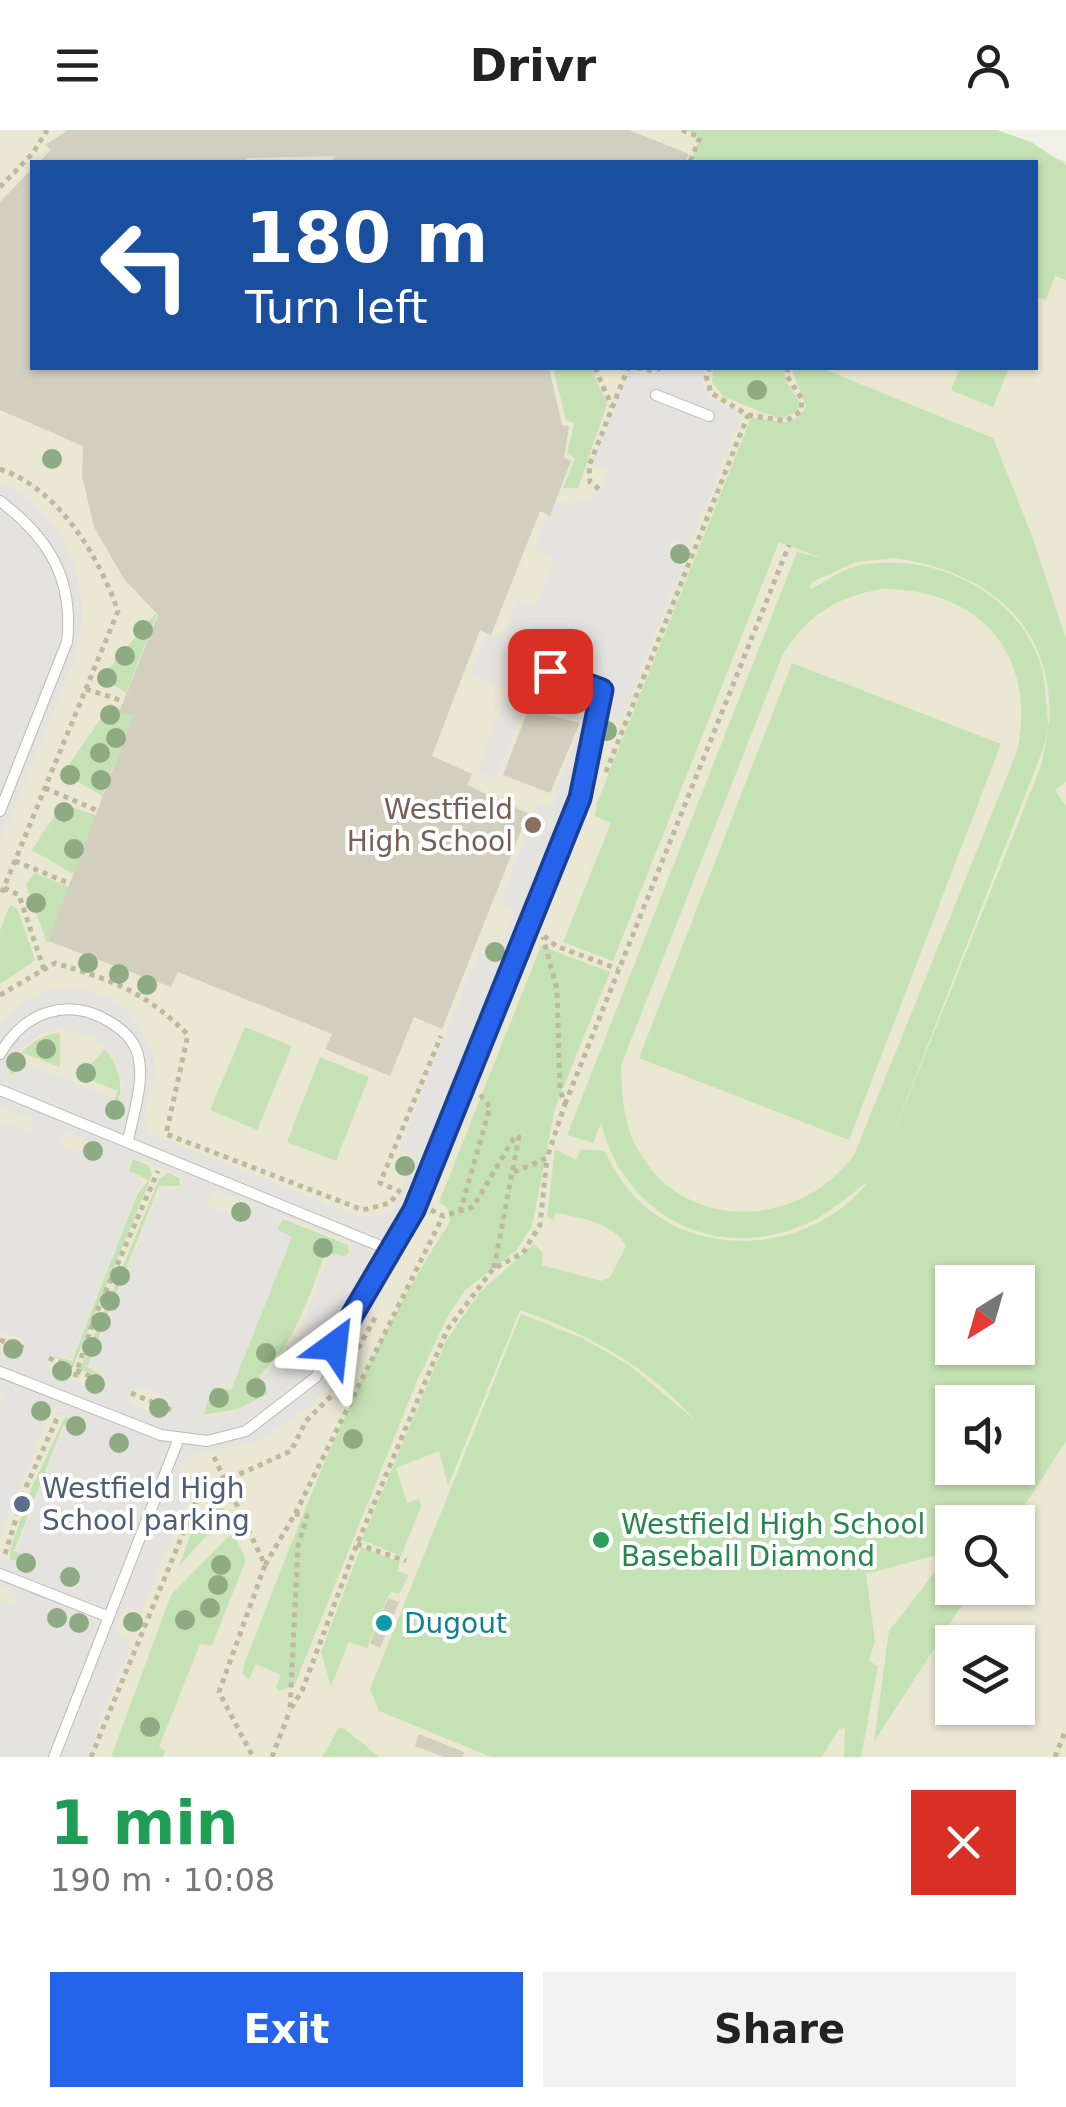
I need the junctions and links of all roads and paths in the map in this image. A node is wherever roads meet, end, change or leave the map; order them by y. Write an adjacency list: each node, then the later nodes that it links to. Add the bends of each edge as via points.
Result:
1 (47, 130): 4 (path)
2 (682, 130): 3 (path, via 700,138)
3 (692, 160)
4 (0, 187)
5 (596, 370): 9 (path)
6 (627, 370): 9 (path)
7 (787, 370): 11 (path, via 801,410 786,421)
8 (656, 395): 10 (lane)
9 (612, 407): 12 (path, via 589,466 590,482)
10 (710, 416)
11 (748, 416)
12 (600, 489)
13 (0, 501): 20 (lane, via 46,542 65,579 70,618)
14 (789, 544): 24 (path)
15 (550, 671): 39 (lane, via 602,690 580,798 414,1210)
16 (86, 689): 17 (path)
17 (123, 701)
18 (45, 788): 19 (path)
19 (96, 810)
20 (0, 811)
21 (15, 860): 22 (path)
22 (71, 884)
23 (4, 888): 25 (path, via 19,894)
24 (618, 969): 30 (path); 30 (path, via 556,946 542,934 557,989)
25 (44, 970)
26 (441, 1036): 31 (path, via 380,1183 399,1190 377,1209 363,1210)
27 (0, 1054): 32 (lane, via 40,1013 69,1006 122,1030 136,1050 139,1079)
28 (0, 1090): 32 (lane)
29 (478, 1093): 37 (path, via 490,1107)
30 (565, 1104): 33 (path)
31 (166, 1134)
32 (128, 1141): 39 (lane)
33 (546, 1158): 35 (path); 40 (path, via 540,1225 523,1253)
34 (159, 1170): 45 (path)
35 (512, 1173): 37 (path, via 520,1138 515,1136 473,1207); 40 (path)
36 (430, 1210): 38 (path)
37 (460, 1212): 38 (path)
38 (443, 1216): 52 (path)
39 (390, 1250): 51 (lane, via 316,1377 246,1431)
40 (494, 1269): 53 (path, via 446,1330)
41 (0, 1340): 42 (path)
42 (25, 1348)
43 (49, 1358): 45 (path)
44 (0, 1372): 50 (lane)
45 (76, 1375): 46 (path)
46 (103, 1382)
47 (131, 1393): 48 (path)
48 (171, 1410)
49 (59, 1414): 54 (path)
50 (179, 1438): 51 (lane); 58 (lane)
51 (207, 1441): 56 (path)
52 (295, 1514): 56 (path); 59 (path, via 307,1516 298,1546)
53 (357, 1544): 55 (path); 59 (path)
54 (5, 1554)
55 (406, 1561)
56 (265, 1564): 62 (path, via 220,1692)
57 (0, 1574): 58 (lane)
58 (109, 1617): 61 (lane)
59 (290, 1710): 63 (path)
60 (1066, 1728): 64 (path)
61 (54, 1757)
62 (253, 1757)
63 (272, 1757)
64 (1054, 1757)

